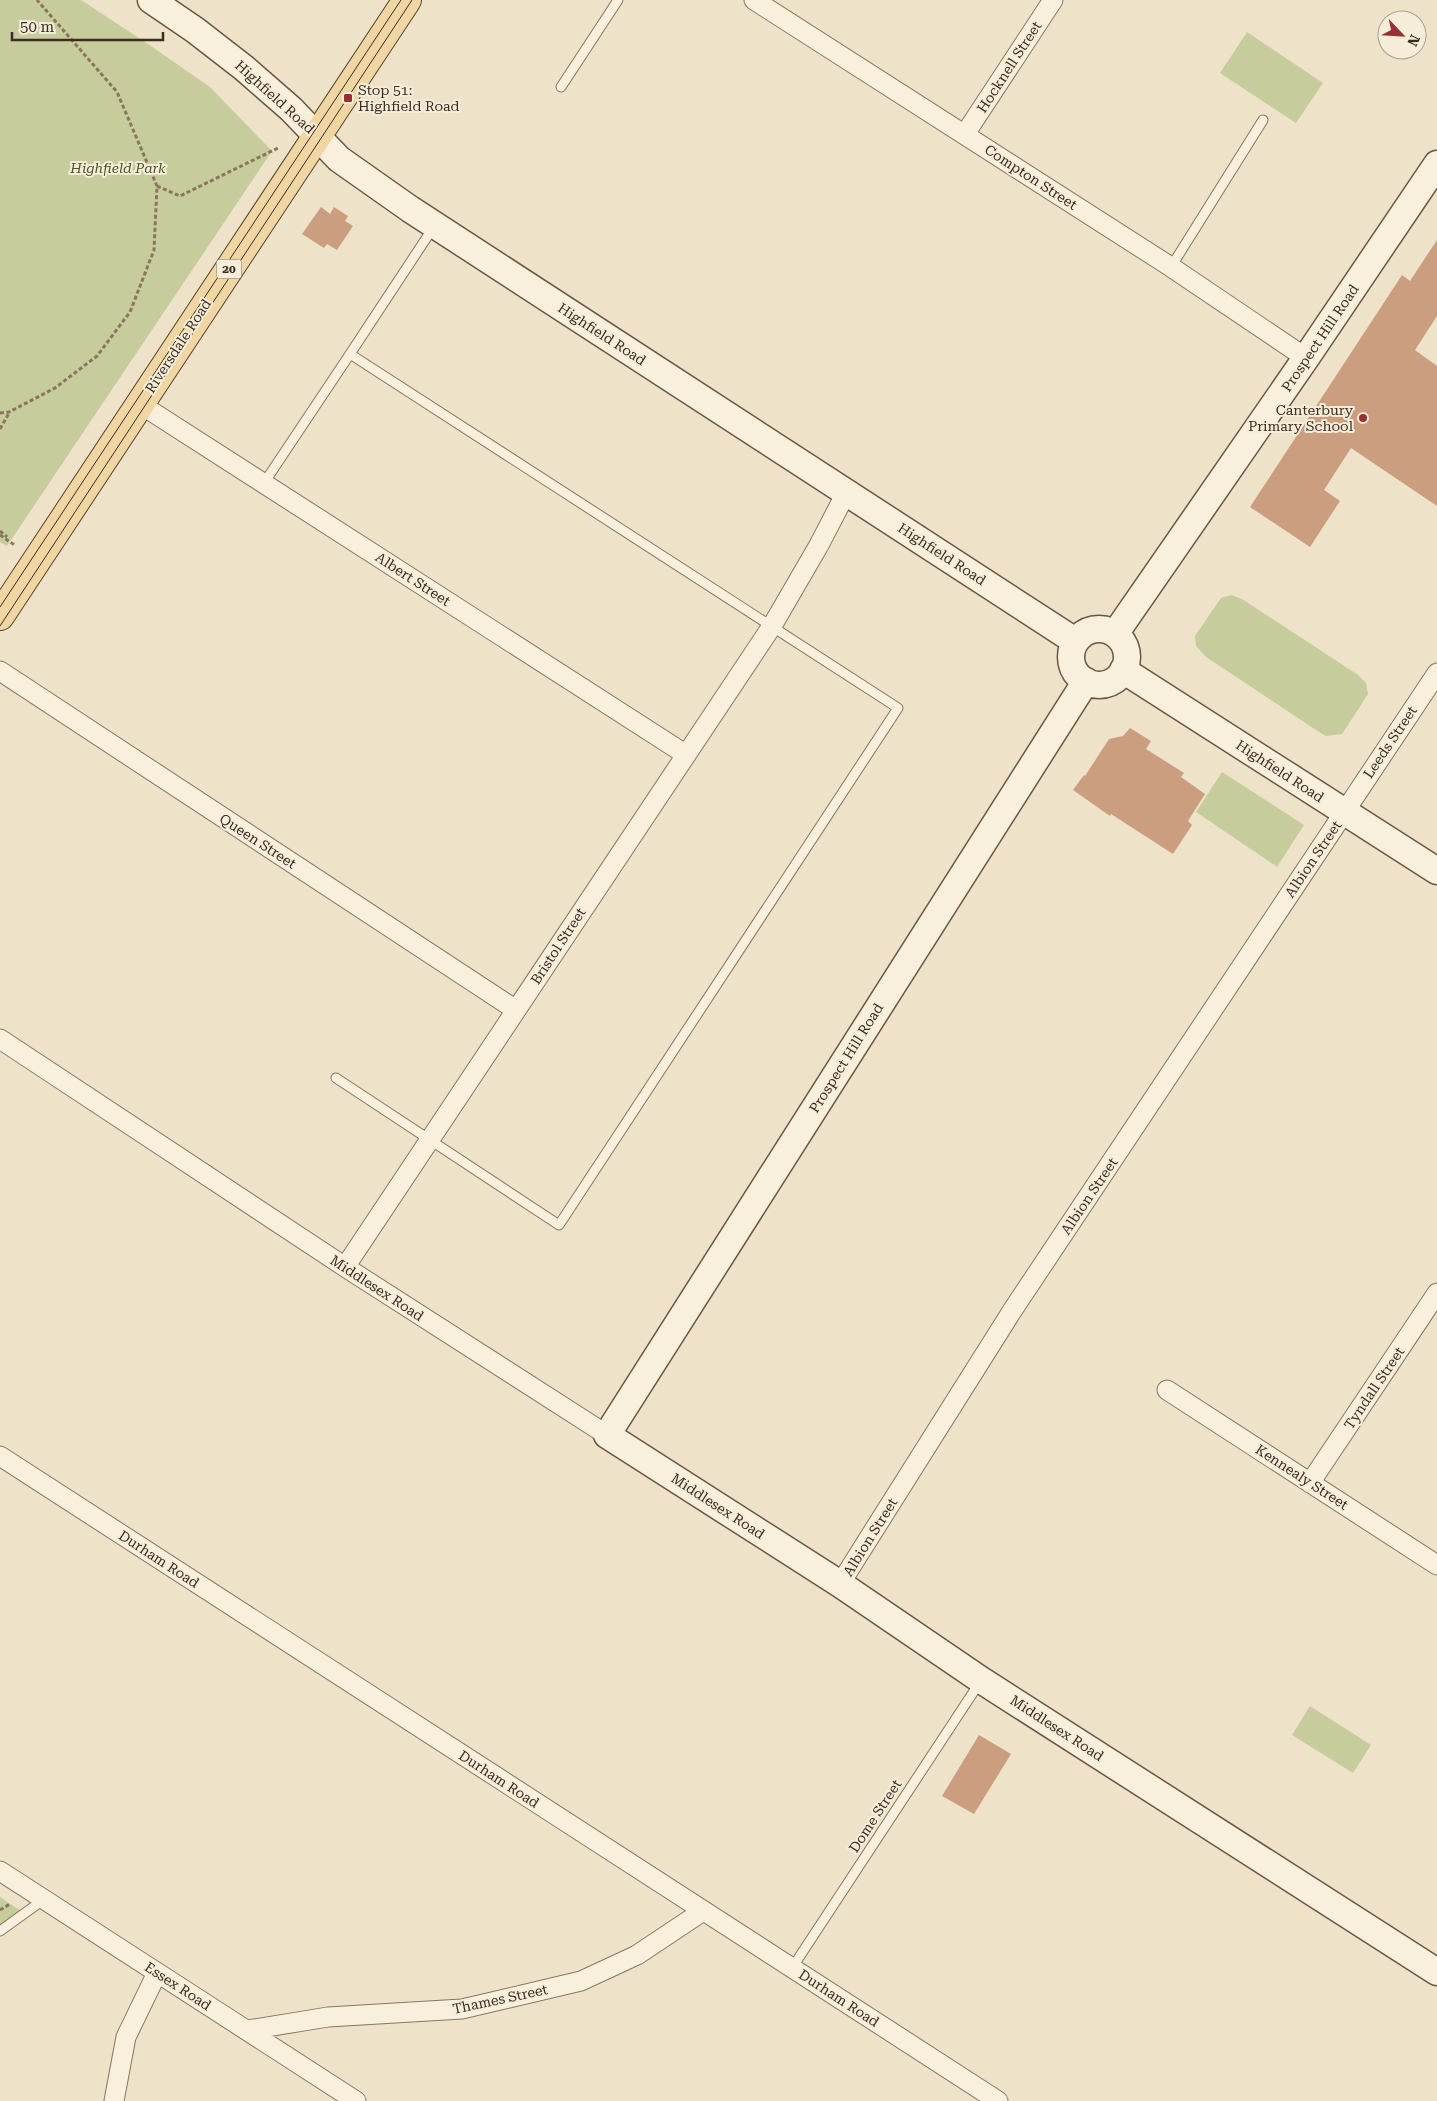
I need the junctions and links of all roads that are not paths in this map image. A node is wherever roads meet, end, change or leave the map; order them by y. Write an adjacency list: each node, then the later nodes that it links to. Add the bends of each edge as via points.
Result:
1 (151, 0): 9 (street, Highfield Road, via 244,68)
2 (407, 0): 9 (main road, Riversdale Road / 20)
3 (618, 0): 6 (lane)
4 (754, 0): 8 (street, Compton Street)
5 (1053, 0): 8 (street, Hocknell Street)
6 (561, 87)
7 (1264, 120): 12 (lane)
8 (964, 134): 12 (street, Compton Street)
9 (317, 135): 11 (street, Highfield Road, via 339,159); 15 (main road, Riversdale Road / 20)
10 (1437, 164): 14 (street, Prospect Hill Road)
11 (435, 225): 13 (lane); 17 (street, Highfield Road)
12 (1171, 267): 14 (street, Compton Street)
13 (350, 354): 16 (lane); 19 (lane)
14 (1306, 358): 20 (street, Prospect Hill Road)
15 (140, 404): 16 (street, Albert Street); 18 (main road, Riversdale Road / 20)
16 (264, 483): 26 (street, Albert Street)
17 (846, 493): 19 (street, Bristol Street); 21 (street, Highfield Road)
18 (0, 616)
19 (772, 626): 26 (street, Bristol Street); 32 (lane, via 898,708 559,1225)
20 (1115, 634): 21 (street, via 1096,629); 22 (street, via 1126,650)
21 (1075, 641): 25 (street, via 1071,661 1076,673)
22 (1123, 670): 25 (street, via 1116,679 1104,684 1094,685); 27 (street, Highfield Road)
23 (0, 671): 29 (street, Queen Street)
24 (1437, 673): 27 (street, Leeds Street)
25 (1086, 681): 36 (street, Prospect Hill Road)
26 (685, 754): 29 (street, Bristol Street)
27 (1344, 812): 28 (street, Highfield Road); 40 (street, Albion Street, via 1012,1312)
28 (1437, 871)
29 (516, 1010): 32 (street, Bristol Street)
30 (0, 1039): 33 (street, Middlesex Road)
31 (336, 1078): 32 (lane)
32 (429, 1141): 33 (street, Bristol Street)
33 (345, 1267): 36 (street, Middlesex Road)
34 (1437, 1293): 38 (street, Tyndall Street)
35 (1167, 1390): 38 (street, Kennealy Street)
36 (607, 1435): 40 (street, Middlesex Road)
37 (0, 1456): 44 (street, Durham Road)
38 (1310, 1483): 39 (street, Kennealy Street)
39 (1437, 1565)
40 (840, 1584): 41 (street, Middlesex Road)
41 (981, 1680): 46 (lane, Dome Street); 47 (street, Middlesex Road)
42 (0, 1872): 43 (street, Essex Road)
43 (43, 1900): 45 (lane); 48 (street, Essex Road)
44 (703, 1911): 46 (street, Durham Road); 49 (street, Thames Street, via 637,1955 581,1981 462,2009 328,2017)
45 (0, 1931)
46 (792, 1968): 52 (street, Durham Road)
47 (1437, 1972)
48 (158, 1973): 49 (street, Essex Road); 50 (street, via 126,2037)
49 (248, 2030): 51 (street, Essex Road)
50 (114, 2101)
51 (356, 2101)
52 (998, 2101)

